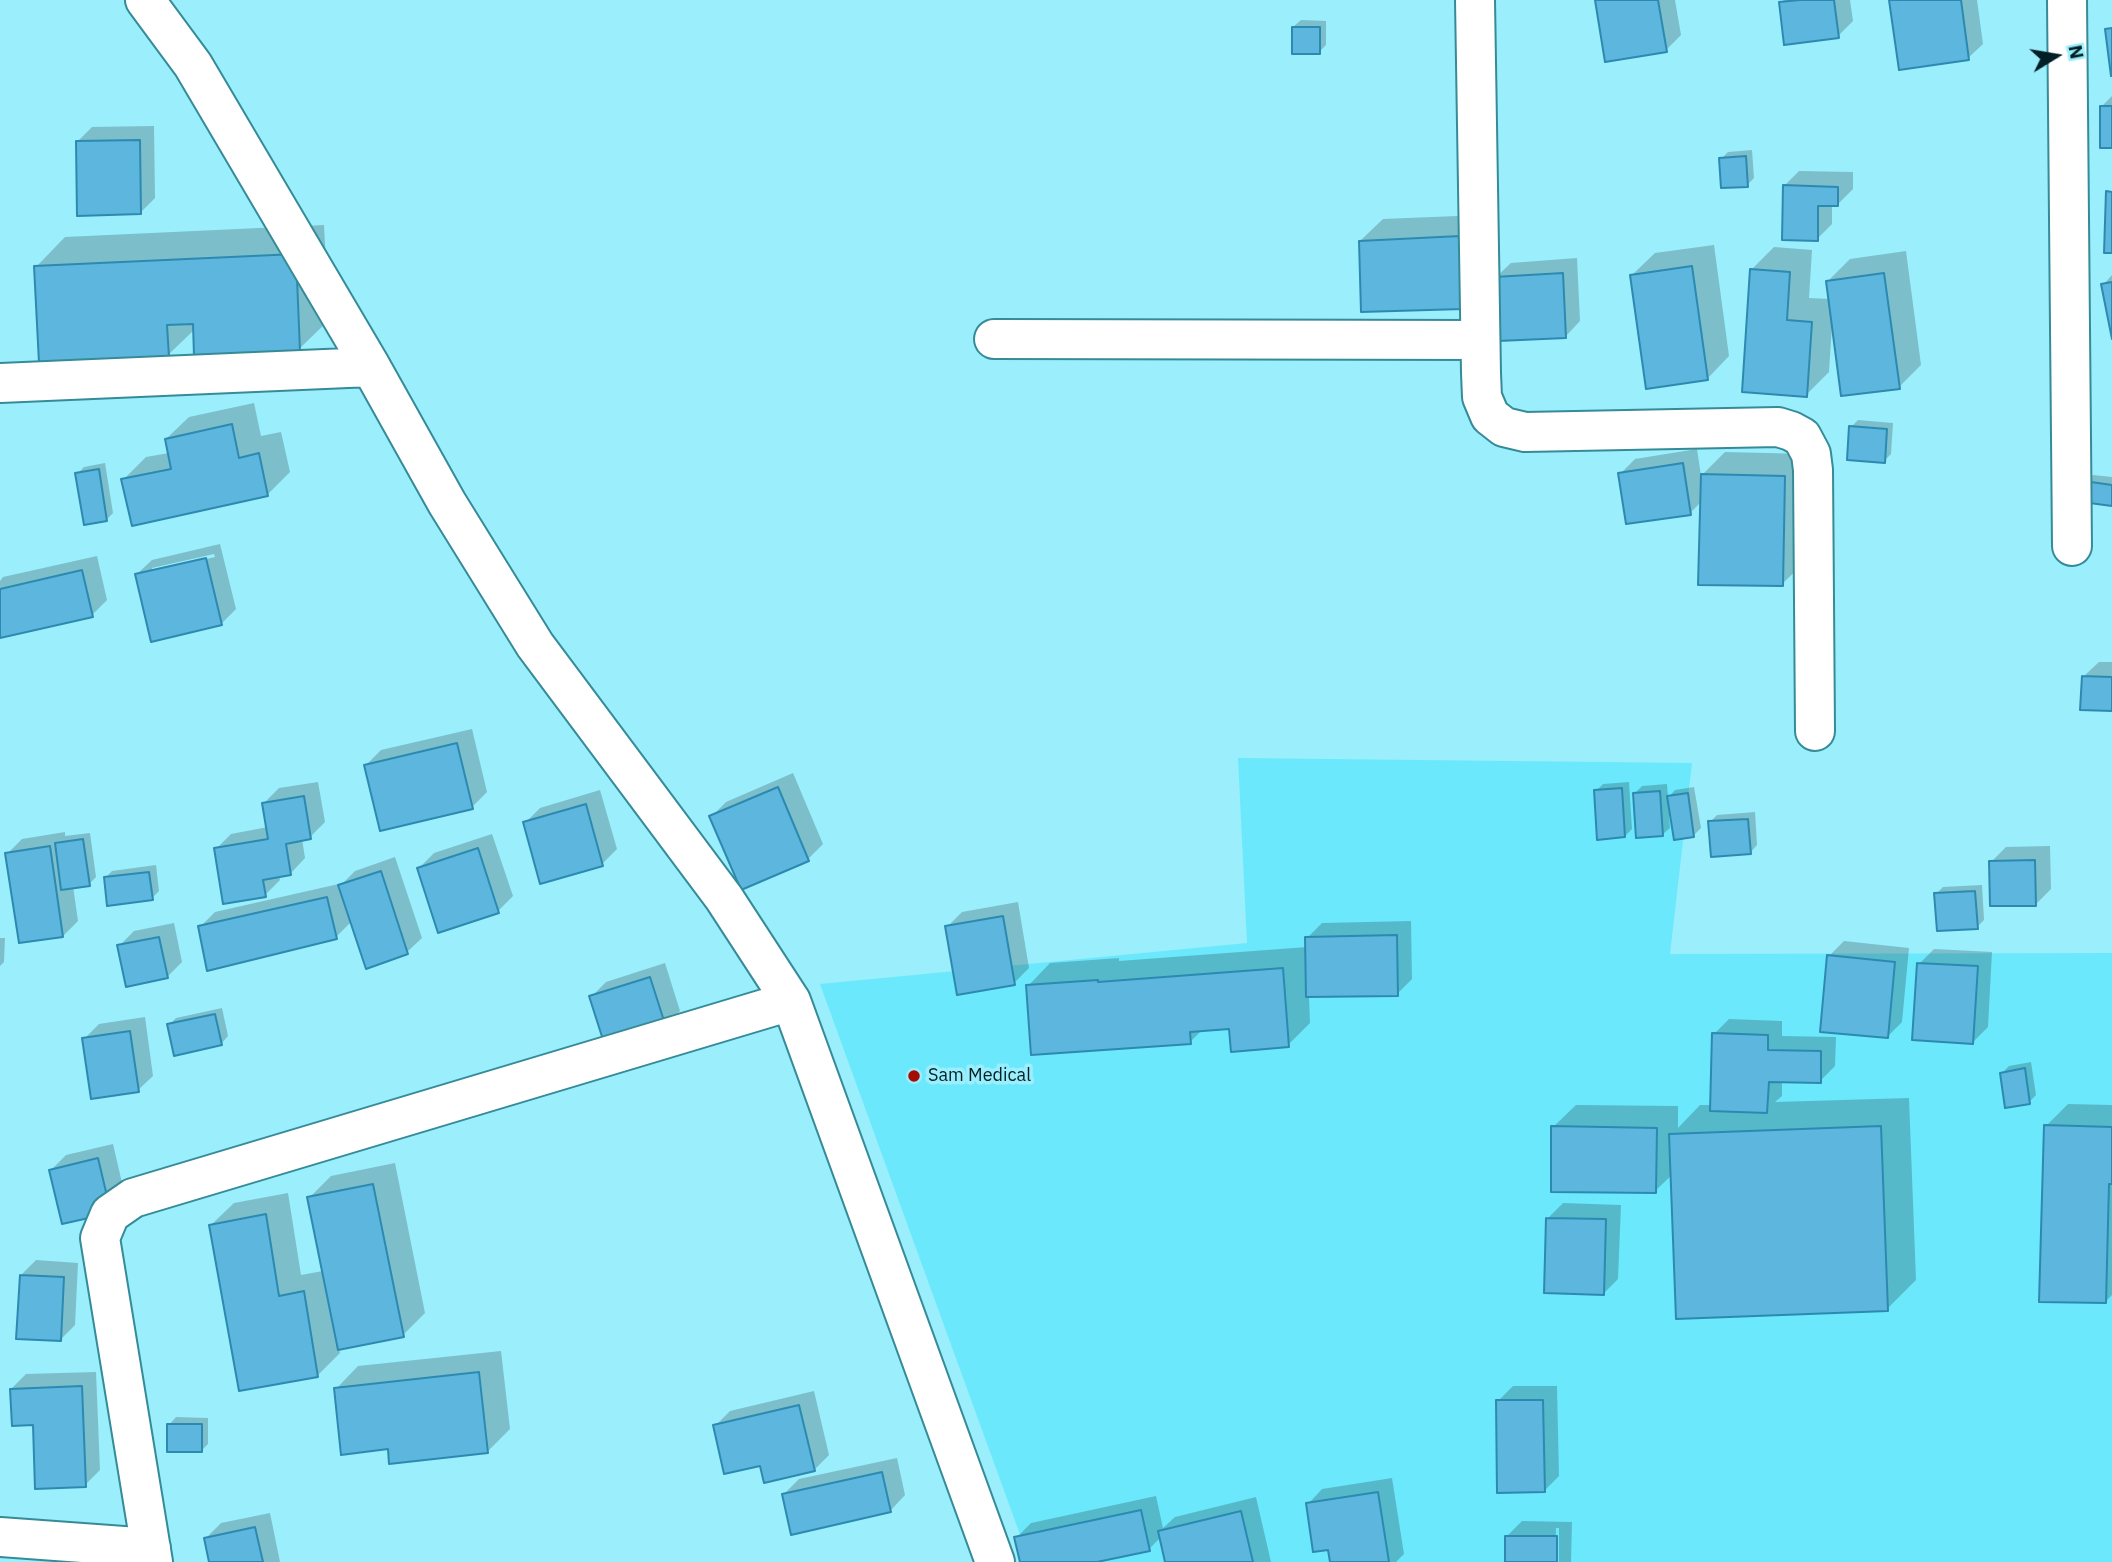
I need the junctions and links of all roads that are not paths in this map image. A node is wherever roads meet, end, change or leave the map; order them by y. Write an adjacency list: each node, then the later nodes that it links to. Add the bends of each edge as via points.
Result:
1 (145, 0): 6 (street, via 193,65)
2 (1475, 0): 5 (street)
3 (2067, 0): 8 (street)
4 (994, 339): 5 (street)
5 (1480, 340): 9 (street, via 1482,397 1490,416 1504,427 1525,432 1778,427 1802,437 1813,470)
6 (371, 367): 7 (street); 10 (street, via 534,645 724,898)
7 (0, 383)
8 (2072, 545)
9 (1815, 731)
10 (791, 1002): 12 (street, via 133,1198 110,1214 100,1238); 13 (street)
11 (0, 1537): 12 (street)
12 (152, 1555)
13 (995, 1562)

